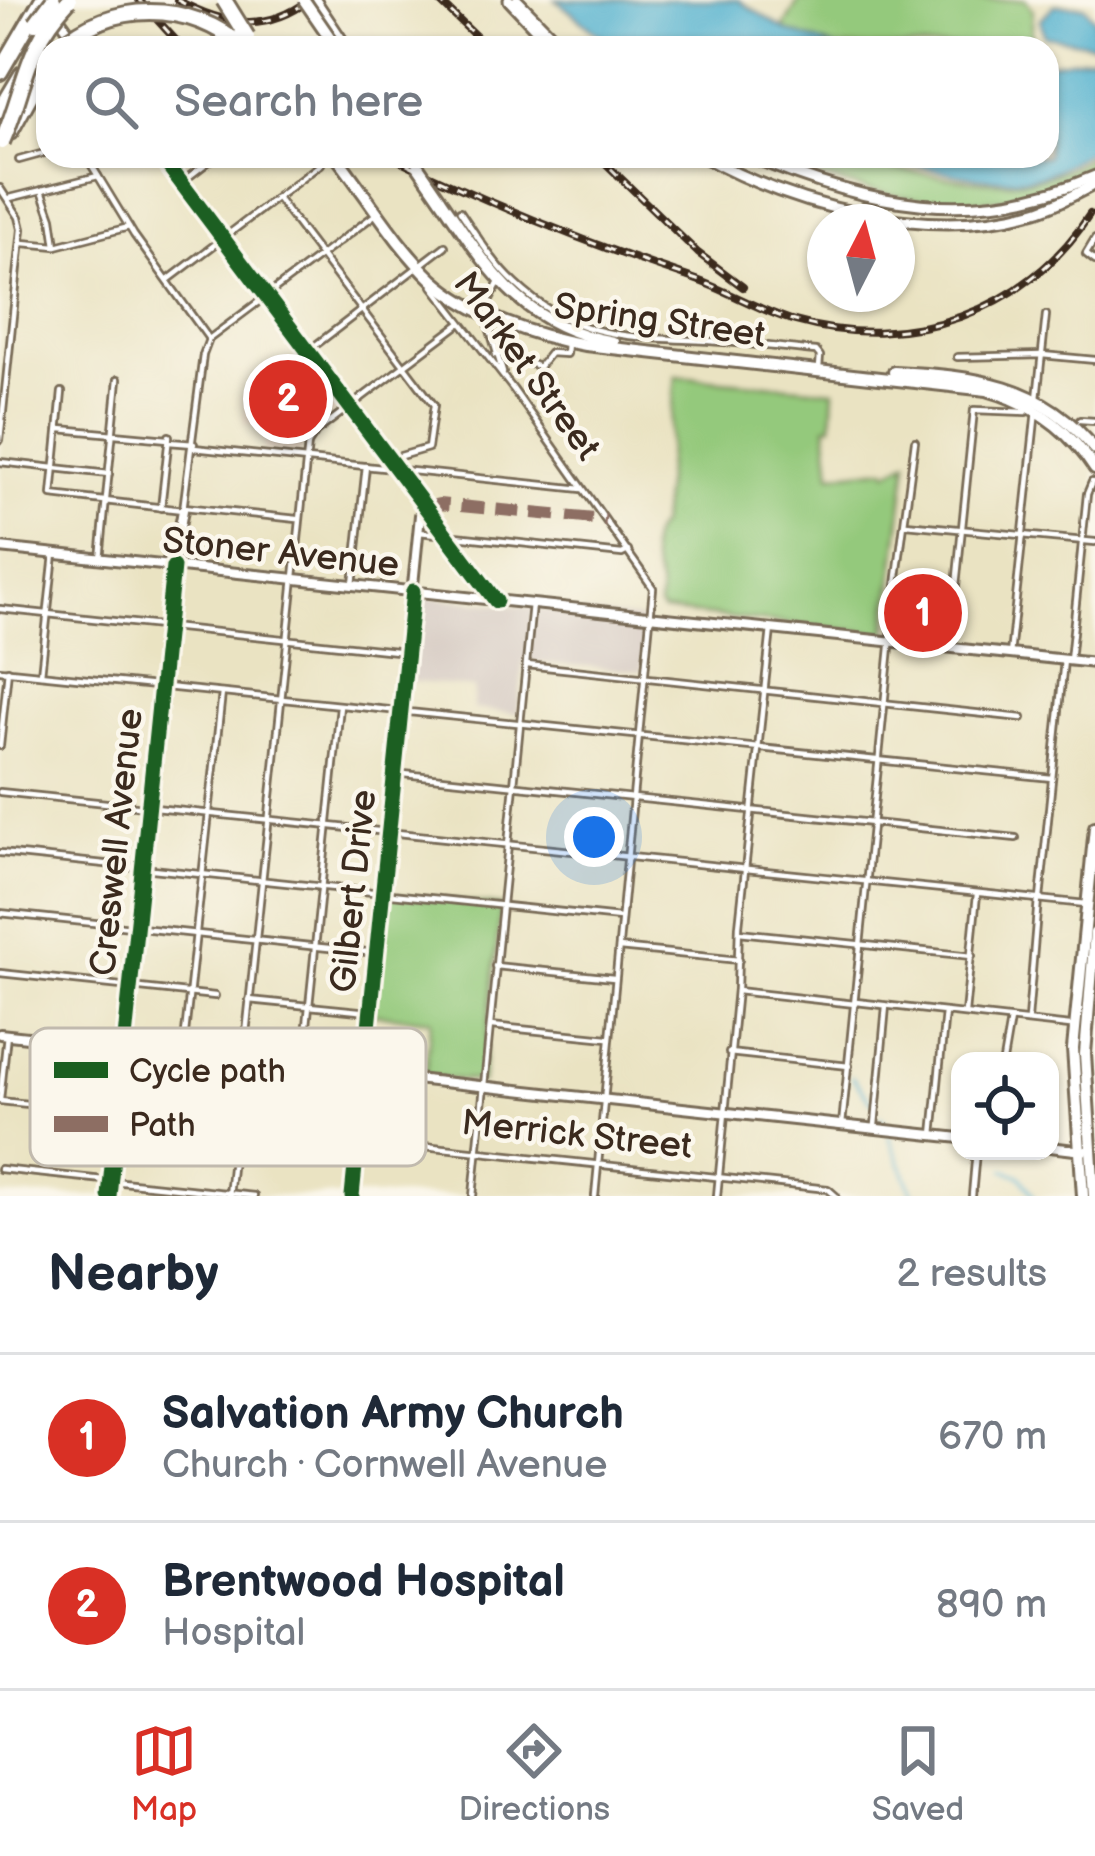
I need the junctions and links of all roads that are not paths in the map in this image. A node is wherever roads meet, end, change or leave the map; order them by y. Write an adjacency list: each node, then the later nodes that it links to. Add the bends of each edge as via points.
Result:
1 (47, 0): 7 (highway, bridge); 11 (street)
2 (69, 0): 8 (highway, bridge)
3 (80, 0): 9 (highway, bridge)
4 (222, 0): 13 (highway, bridge)
5 (308, 0): 14 (highway, bridge)
6 (513, 0): 15 (main road); 16 (main road)
7 (34, 20): 19 (highway); 21 (highway)
8 (41, 36)
9 (58, 36)
10 (66, 36): 12 (highway, bridge, via 99,16 146,5 199,16)
11 (72, 36)
12 (235, 36)
13 (244, 36)
14 (333, 36)
15 (544, 36)
16 (551, 36)
17 (36, 45): 23 (highway, bridge)
18 (36, 65): 22 (highway)
19 (1, 71)
20 (36, 84): 23 (highway, bridge)
21 (0, 87)
22 (0, 111)
23 (1, 144)
24 (36, 155): 25 (street)
25 (19, 160)
26 (93, 168): 34 (street)
27 (170, 168): 36 (street)
28 (200, 168): 36 (street)
29 (316, 168): 39 (street)
30 (345, 168): 42 (main road, Market Street)
31 (420, 168): 52 (main road, Spring Street, bridge)
32 (727, 168): 35 (main road, via 818,201 938,222 1018,216)
33 (784, 168): 35 (main road, via 846,190 945,206 1026,202)
34 (98, 176): 38 (street); 43 (street)
35 (1095, 180)
36 (181, 183): 44 (street)
37 (0, 188): 40 (street)
38 (42, 190): 40 (street); 47 (street)
39 (277, 198): 44 (street); 49 (street)
40 (8, 199): 46 (street)
41 (460, 211): 52 (street)
42 (379, 212): 49 (street); 51 (main road, Market Street)
43 (129, 227): 47 (street); 53 (street)
44 (223, 238): 53 (street); 54 (street)
45 (1095, 238): 50 (street, via 1087,257)
46 (21, 243): 47 (street); 79 (street)
47 (56, 246)
48 (445, 246): 51 (street)
49 (321, 253): 54 (street); 55 (street)
50 (1095, 261)
51 (417, 262): 55 (street); 57 (street, Market Street); 59 (main road, Spring Street, via 460,299 525,329)
52 (502, 278): 58 (street, bridge, via 489,301); 59 (main road, Spring Street, via 530,310)
53 (168, 280): 60 (street)
54 (266, 295): 60 (street); 62 (street)
55 (364, 308): 62 (street); 67 (street)
56 (1046, 315): 64 (street)
57 (461, 323): 61 (street, Market Street); 67 (street)
58 (490, 330): 61 (street); 63 (street)
59 (571, 331): 63 (street, via 566,354 548,354 539,368); 68 (main road, Spring Street); 68 (street, via 816,352)
60 (209, 339): 81 (street, Creswell Avenue)
61 (478, 346): 70 (street, Market Street)
62 (308, 351): 72 (street)
63 (495, 355): 70 (street)
64 (1042, 355): 65 (street); 66 (street); 73 (street)
65 (957, 357)
66 (1095, 360)
67 (406, 365): 72 (street); 83 (street, via 434,405 428,448)
68 (819, 368): 73 (main road, Spring Street, via 978,388)
69 (118, 380): 77 (street)
70 (513, 389): 91 (street, Market Street)
71 (62, 392): 76 (street)
72 (350, 407): 83 (street); 84 (street, via 313,435)
73 (1033, 407): 82 (main road, Spring Street, via 1070,423); 90 (main road, Spring Street, via 1066,433); 98 (street, via 974,410); 101 (street)
74 (1080, 420): 75 (street)
75 (1095, 422)
76 (58, 429): 77 (street); 87 (street)
77 (113, 433): 78 (street); 89 (street)
78 (168, 439): 81 (street); 94 (street)
79 (0, 440)
80 (915, 441): 97 (street)
81 (193, 446): 84 (street); 95 (street, Creswell Avenue)
82 (1095, 450)
83 (389, 459): 88 (street)
84 (305, 460): 86 (street); 96 (street)
85 (0, 462): 87 (street)
86 (365, 466): 88 (street); 110 (street)
87 (54, 468): 89 (street); 92 (street, via 56,497)
88 (397, 469): 91 (street); 93 (street)
89 (109, 474): 92 (street)
90 (1094, 476): 102 (street)
91 (582, 488): 105 (street, Market Street)
92 (106, 502): 94 (street); 107 (street)
93 (425, 507): 99 (street, Gilbert Drive); 100 (street)
94 (161, 508): 95 (street)
95 (183, 509): 96 (street); 108 (street, Creswell Avenue)
96 (299, 520): 109 (street)
97 (906, 524): 98 (street); 120 (street)
98 (964, 529): 101 (street); 121 (street)
99 (419, 532): 100 (street); 111 (street, Gilbert Drive)
100 (446, 535): 105 (street); 112 (street)
101 (1023, 536): 102 (street); 123 (street)
102 (1083, 541): 103 (street); 124 (street)
103 (1095, 542)
104 (0, 548): 106 (street, Stoner Avenue)
105 (628, 551): 116 (street, Market Street, via 652,584)
106 (54, 554): 107 (street, Stoner Avenue); 115 (street)
107 (100, 559): 108 (street, Stoner Avenue)
108 (173, 567): 109 (street, Stoner Avenue); 117 (street, Creswell Avenue)
109 (293, 579): 110 (street, Stoner Avenue); 119 (street)
110 (353, 585): 111 (street, Stoner Avenue)
111 (413, 592): 112 (street, Stoner Avenue); 122 (street, Gilbert Drive)
112 (496, 601): 113 (street, Stoner Avenue)
113 (532, 604): 116 (street, Stoner Avenue); 126 (street)
114 (0, 609): 115 (street)
115 (47, 614): 117 (street); 128 (street)
116 (652, 616): 118 (street, Stoner Avenue); 129 (street)
117 (167, 627): 119 (street); 130 (street, Creswell Avenue)
118 (771, 629): 120 (street, Stoner Avenue); 131 (street)
119 (287, 640): 122 (street); 133 (street)
120 (891, 642): 121 (street, Stoner Avenue); 134 (street)
121 (950, 648): 123 (street, Stoner Avenue)
122 (406, 652): 136 (street, Gilbert Drive)
123 (1010, 655): 124 (street, Stoner Avenue)
124 (1067, 661): 125 (street, Stoner Avenue); 144 (street)
125 (1095, 663)
126 (526, 664): 129 (street); 138 (street)
127 (4, 670): 128 (street); 140 (street)
128 (41, 674): 130 (street)
129 (646, 677): 131 (street); 139 (street)
130 (161, 687): 132 (street); 148 (street, Creswell Avenue)
131 (765, 690): 134 (street); 141 (street)
132 (222, 693): 133 (street); 150 (street)
133 (281, 700): 135 (street); 151 (street)
134 (885, 703): 137 (street); 142 (street)
135 (340, 706): 136 (street); 153 (street)
136 (400, 712): 138 (street); 143 (street, Gilbert Drive)
137 (1022, 718)
138 (520, 725): 139 (street); 145 (street)
139 (639, 738): 141 (street); 147 (street)
140 (0, 746)
141 (759, 750): 142 (street); 149 (street)
142 (879, 763): 144 (street); 152 (street)
143 (394, 773): 145 (street); 155 (street, Gilbert Drive)
144 (1052, 778): 168 (street)
145 (514, 785): 147 (street); 157 (street)
146 (0, 791): 148 (street)
147 (633, 798): 149 (street); 159 (street)
148 (148, 807): 150 (street); 160 (street, Creswell Avenue)
149 (753, 810): 152 (street); 161 (street)
150 (209, 814): 151 (street); 162 (street)
151 (268, 820): 153 (street); 163 (street)
152 (873, 823): 156 (street); 164 (street)
153 (328, 827): 155 (street); 165 (street)
154 (1095, 827): 169 (main road)
155 (388, 833): 157 (street); 166 (street, Gilbert Drive)
156 (1016, 838)
157 (508, 846): 159 (street); 170 (street)
158 (0, 853): 160 (street)
159 (626, 858): 161 (street); 172 (street)
160 (142, 868): 162 (street); 173 (street, Creswell Avenue)
161 (746, 871): 164 (street); 174 (street)
162 (202, 874): 163 (street); 176 (street)
163 (262, 880): 165 (street); 177 (street)
164 (867, 884): 167 (street); 178 (street)
165 (322, 886): 166 (street); 179 (street)
166 (382, 893): 170 (street); 181 (street, Gilbert Drive)
167 (977, 894): 168 (street); 182 (street)
168 (1039, 899): 169 (street); 199 (street)
169 (1091, 904): 201 (main road)
170 (502, 906): 172 (street); 184 (street)
171 (0, 913): 173 (street)
172 (620, 918): 180 (street)
173 (136, 928): 176 (street); 187 (street, Creswell Avenue)
174 (739, 932): 178 (street); 183 (street)
175 (1095, 933): 225 (main road, via 1084,1054)
176 (196, 934): 177 (street); 189 (street)
177 (256, 940): 179 (street); 191 (street)
178 (861, 944): 182 (street); 192 (street)
179 (315, 946): 181 (street); 193 (street)
180 (617, 947): 183 (street); 186 (street)
181 (376, 953): 195 (street, Gilbert Drive)
182 (972, 956): 197 (street)
183 (739, 960): 188 (street)
184 (495, 966): 186 (street); 200 (street)
185 (0, 974): 187 (street)
186 (614, 978): 208 (street)
187 (130, 987): 189 (street); 202 (street, Creswell Avenue)
188 (737, 992): 192 (street); 210 (street)
189 (189, 994): 190 (street); 203 (street)
190 (215, 996)
191 (249, 1000): 193 (street); 204 (street)
192 (856, 1003): 194 (street); 211 (street)
193 (309, 1006): 195 (street); 205 (street)
194 (886, 1006): 196 (street); 219 (street)
195 (370, 1012): 206 (street, Gilbert Drive)
196 (945, 1012): 197 (street); 220 (street)
197 (965, 1014): 198 (street)
198 (1010, 1021): 199 (street); 209 (street)
199 (1028, 1021): 201 (street)
200 (491, 1026): 208 (street); 213 (street)
201 (1075, 1026): 225 (main road, via 1074,1080)
202 (126, 1028)
203 (186, 1028)
204 (246, 1028)
205 (307, 1028)
206 (369, 1028)
207 (3, 1034): 215 (street)
208 (608, 1038): 214 (street)
209 (1005, 1052)
210 (729, 1053): 211 (street); 217 (street)
211 (849, 1066): 218 (street)
212 (426, 1080): 213 (street)
213 (484, 1087): 214 (street); 224 (street)
214 (602, 1100): 217 (street); 227 (street)
215 (0, 1102): 216 (street, Merrick Street)
216 (30, 1105)
217 (725, 1113): 218 (street); 231 (street)
218 (842, 1125): 219 (street)
219 (874, 1129): 220 (street)
220 (933, 1135): 221 (street)
221 (951, 1137)
222 (426, 1146): 224 (street, Merrick Street)
223 (1059, 1149): 225 (street)
224 (477, 1152): 227 (street, Merrick Street); 238 (street)
225 (1090, 1152): 242 (main road); 243 (main road)
226 (975, 1160): 241 (street)
227 (598, 1165): 231 (street, Merrick Street); 239 (street)
228 (112, 1166): 232 (street, Creswell Avenue)
229 (355, 1166): 237 (street, Gilbert Drive)
230 (0, 1169): 232 (street)
231 (719, 1178): 233 (street, Merrick Street); 240 (street)
232 (110, 1181): 234 (street); 235 (street, Creswell Avenue)
233 (835, 1194)
234 (230, 1195): 236 (street)
235 (109, 1196)
236 (254, 1196)
237 (352, 1196)
238 (473, 1196)
239 (595, 1196)
240 (717, 1196)
241 (972, 1196)
242 (1083, 1196)
243 (1094, 1196)

